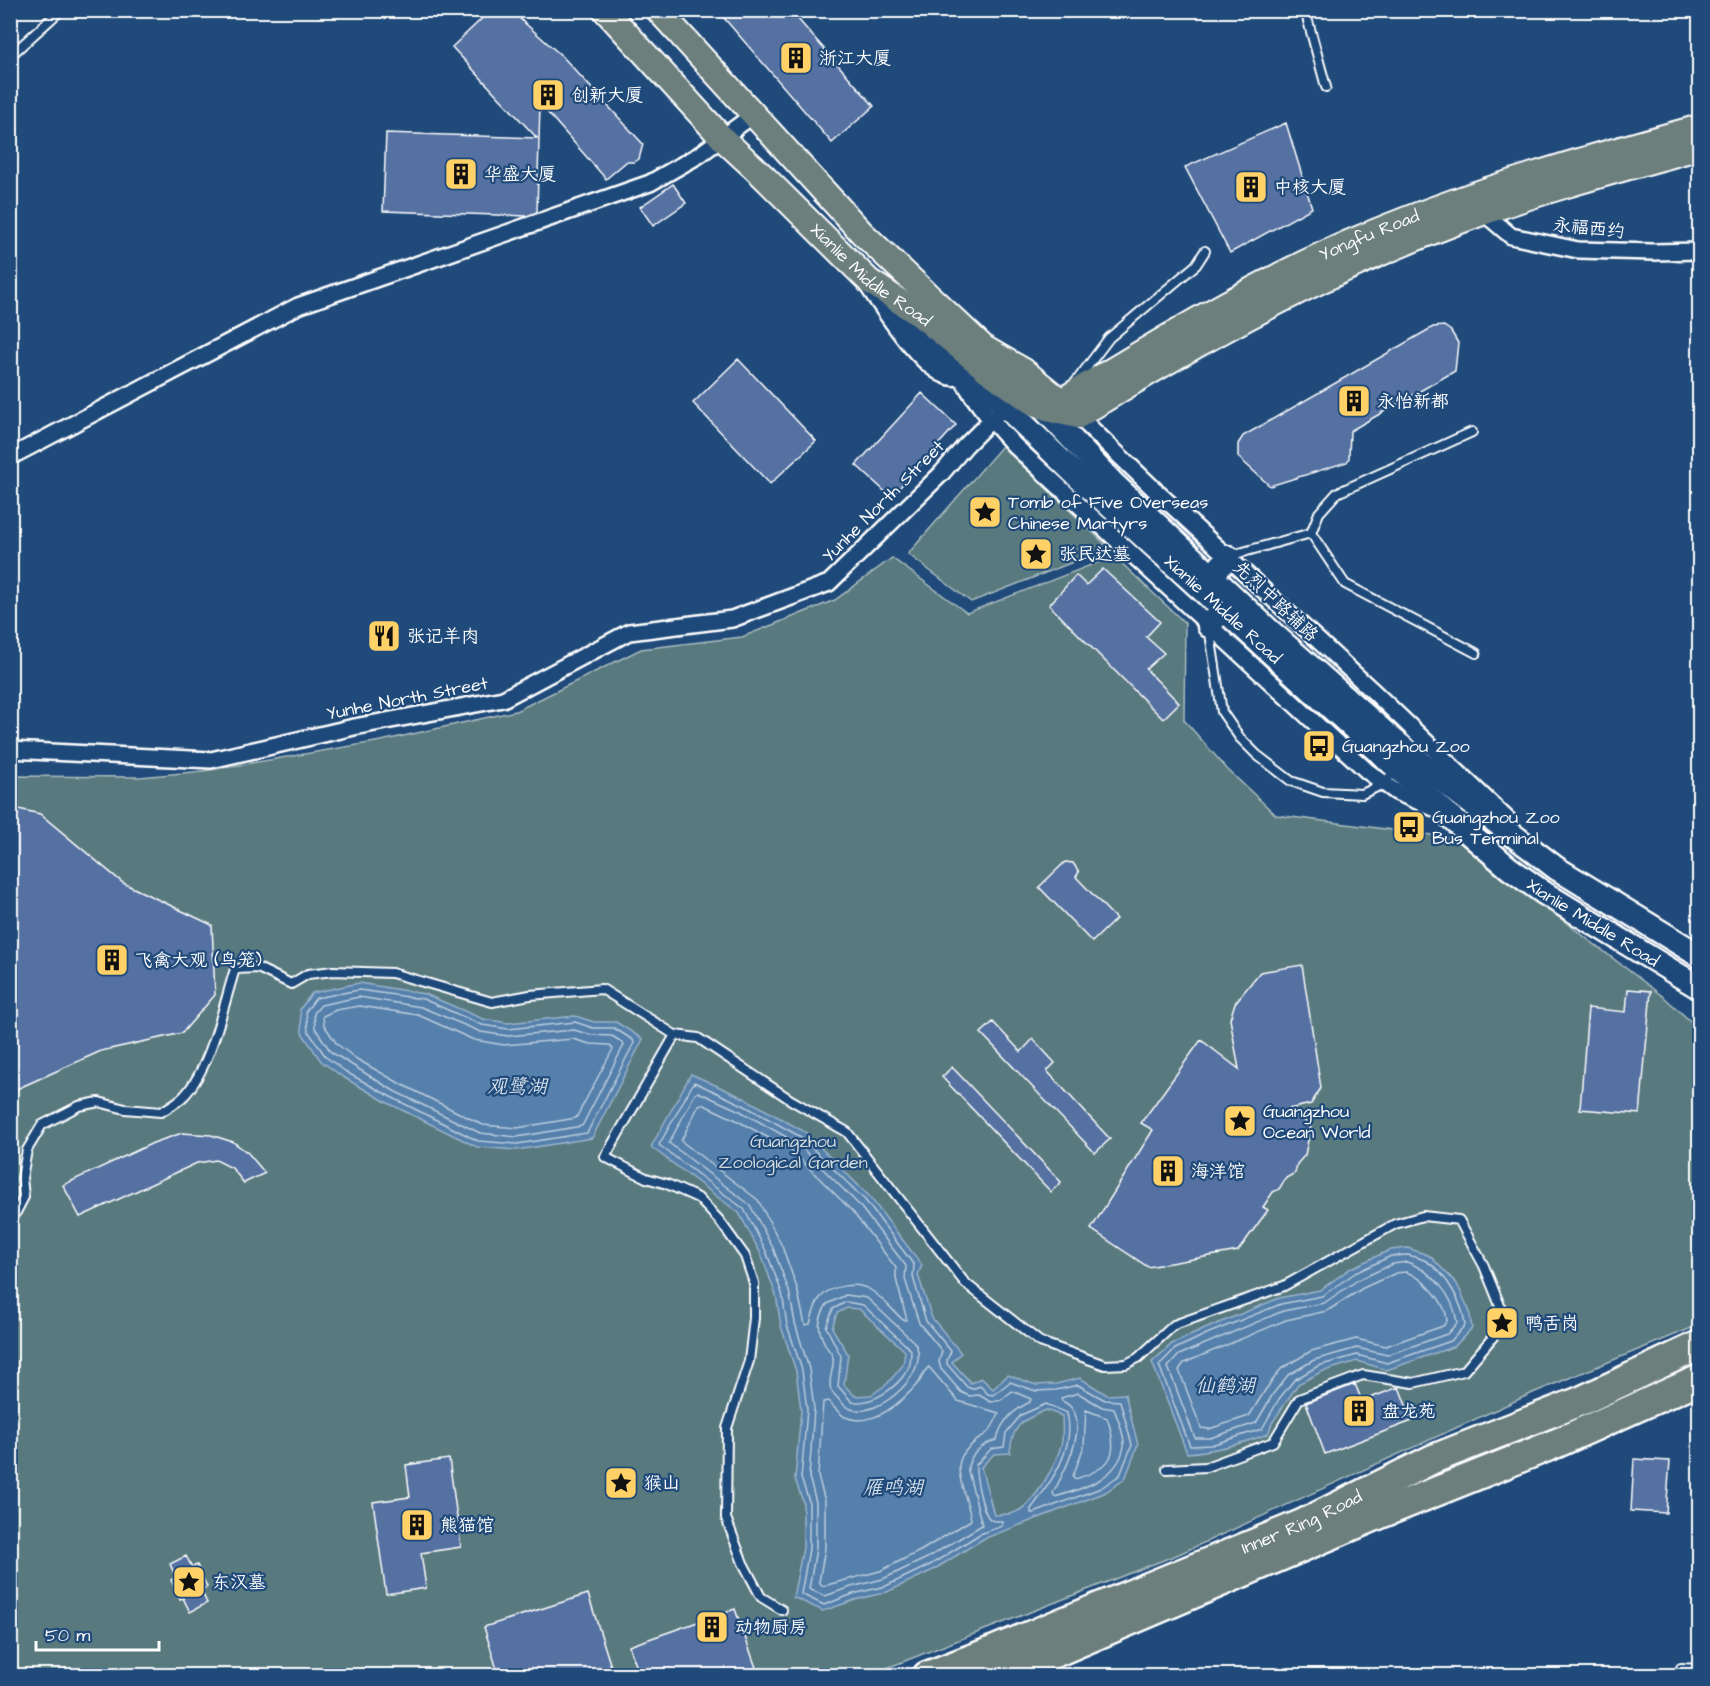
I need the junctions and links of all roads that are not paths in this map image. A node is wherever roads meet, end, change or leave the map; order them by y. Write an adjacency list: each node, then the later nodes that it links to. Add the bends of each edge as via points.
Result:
1 (61, 10): 5 (lane)
2 (605, 10): 9 (main road, Xianlie Middle Road)
3 (658, 10): 7 (main road, Xianlie Middle Road)
4 (1305, 10): 6 (lane)
5 (10, 56)
6 (1326, 87)
7 (753, 115): 9 (street); 14 (main road, Xianlie Middle Road, via 862,233)
8 (1700, 127): 15 (main road, Yongfu Road, via 1509,182 1371,233 1295,268 1148,348)
9 (723, 139): 14 (main road, Xianlie Middle Road, via 869,281 920,315); 18 (street, via 650,183 298,306)
10 (1700, 147): 11 (main road, Yongfu Road)
11 (1483, 212): 13 (street, 永福西约, via 1511,236 1578,250); 15 (main road, Yongfu Road, via 1329,276)
12 (1205, 251): 15 (lane, via 1196,264 1109,338)
13 (1700, 251)
14 (968, 362): 15 (main road); 16 (main road, Xianlie Middle Road)
15 (1059, 412): 19 (main road); 21 (street, 先烈中路辅路); 22 (main road, Xianlie Middle Road, via 1113,483)
16 (998, 413): 19 (main road, Xianlie Middle Road); 23 (street, via 1015,446); 25 (street, Yunhe North Street, via 829,583 732,619 629,632 503,699 354,727 211,760)
17 (1472, 432): 20 (lane, via 1337,493 1318,513)
18 (10, 457)
19 (1078, 477): 23 (main road, Xianlie Middle Road)
20 (1311, 533): 21 (lane); 24 (lane, via 1345,584)
21 (1228, 556): 22 (main road); 27 (street, 先烈中路辅路)
22 (1213, 574): 27 (main road, Xianlie Middle Road, via 1269,630 1382,730)
23 (1216, 618): 26 (main road, Xianlie Middle Road); 26 (lane, via 1222,712 1257,755 1291,781 1323,792 1362,794)
24 (1476, 653)
25 (10, 750)
26 (1390, 777): 29 (main road, Xianlie Middle Road, via 1446,813 1544,893)
27 (1556, 868): 28 (main road, Xianlie Middle Road)
28 (1700, 956)
29 (1700, 988)
30 (675, 1035): 31 (lane, via 602,989 492,1002 392,973 333,971 308,974 291,984 258,968 235,969 208,1053 184,1097 161,1112 99,1102 79,1106 42,1125 27,1150 22,1178 24,1197); 34 (lane, via 698,1038 847,1132 965,1283 1040,1342 1105,1365 1126,1364 1138,1358 1173,1325 1284,1286 1395,1224 1423,1216 1459,1220 1501,1308 1493,1336 1464,1371 1413,1383 1363,1375 1299,1399 1273,1442 1206,1467); 35 (lane, via 604,1157 698,1198 746,1256 754,1283 754,1318 749,1361 727,1428 726,1518 761,1598)
31 (10, 1224)
32 (1700, 1345): 37 (highway, via 1583,1400 1433,1459 1302,1524)
33 (1698, 1380): 38 (highway, Inner Ring Road, via 1557,1443)
34 (1167, 1469)
35 (782, 1610)
36 (1700, 1669): 39 (lane, via 1682,1668)
37 (927, 1676)
38 (988, 1676)
39 (1681, 1676)

